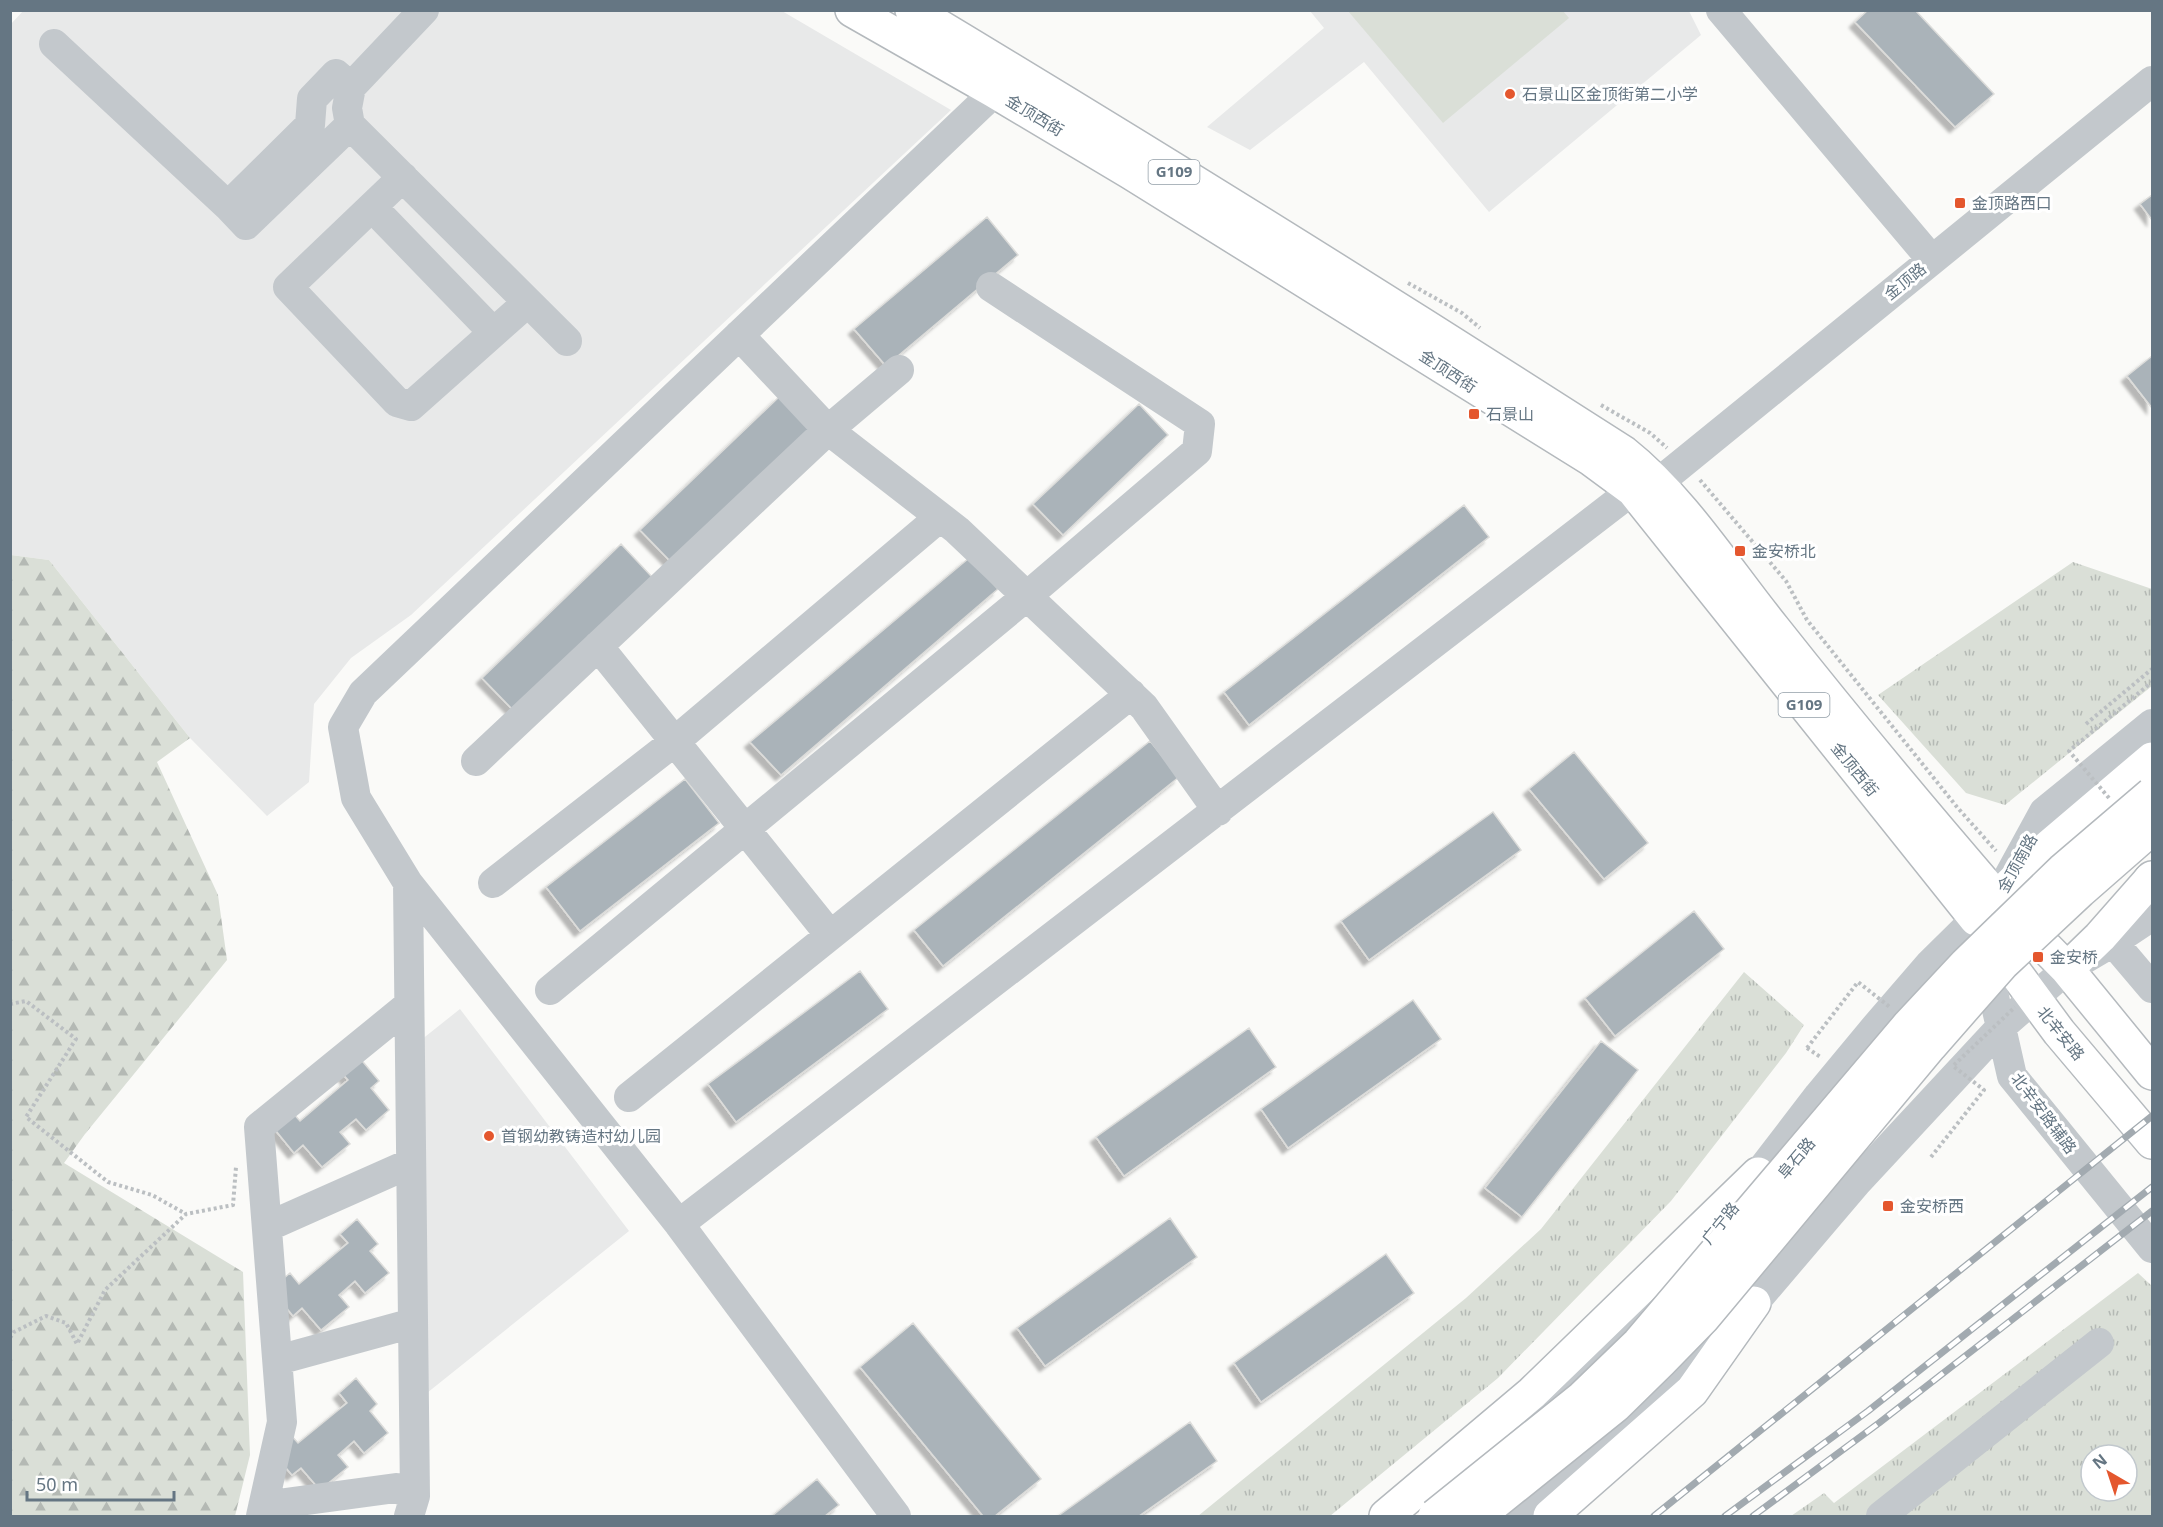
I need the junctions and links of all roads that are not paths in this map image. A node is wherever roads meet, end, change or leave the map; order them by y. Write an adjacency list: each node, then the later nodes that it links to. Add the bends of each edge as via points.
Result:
1 (424, 10): 8 (street)
2 (852, 10): 9 (main road, 金顶西街 / G109)
3 (912, 10): 5 (main road, 金顶西街 / G109)
4 (1721, 10): 14 (street)
5 (942, 19): 22 (main road, 金顶西街 / G109, via 1624,453 1644,468)
6 (54, 44): 12 (street)
7 (2152, 81): 14 (street, 金顶路)
8 (351, 87): 10 (street, via 347,108); 12 (street, via 336,74 312,99 310,125)
9 (994, 91): 18 (street); 22 (main road, 金顶西街 / G109, via 1484,394)
10 (350, 125): 11 (street); 12 (street, via 246,225)
11 (403, 177): 13 (street); 16 (street)
12 (228, 206)
13 (372, 207): 17 (street); 17 (street, via 288,287 397,402 411,406)
14 (1932, 260): 22 (street, 金顶路)
15 (991, 286): 24 (street, via 1200,424 1197,451)
16 (528, 302): 17 (street); 19 (street)
17 (493, 332)
18 (739, 335): 21 (street); 37 (street, via 363,693 343,727 356,798)
19 (567, 341)
20 (900, 370): 21 (street)
21 (828, 430): 23 (street); 25 (street)
22 (1645, 487): 33 (street, 金顶路); 39 (main road, 金顶西街 / G109, via 1915,802)
23 (940, 517): 24 (street); 28 (street)
24 (1027, 596): 26 (street); 35 (street)
25 (598, 646): 28 (street); 30 (street)
26 (1131, 694): 33 (street); 41 (street)
27 (2152, 724): 39 (street, 金顶南路, via 2044,812)
28 (674, 742): 35 (street); 38 (street)
29 (2152, 759): 39 (main road, via 2054,842)
30 (476, 761)
31 (2152, 785): 39 (main road, 金顶南路, via 2029,890)
32 (2152, 794): 65 (main road, 阜石路, bridge, via 2062,870 1966,964 1639,1343 1582,1398)
33 (1218, 811): 53 (street, 金顶路)
34 (2152, 828): 66 (main road, 阜石路, bridge, via 2002,964 1703,1318 1660,1362 1615,1406)
35 (745, 829): 41 (street); 45 (street)
36 (2152, 879): 42 (main road)
37 (408, 883): 46 (street); 53 (street)
38 (493, 883)
39 (1987, 908): 43 (main road); 47 (main road, 北辛安路); 52 (street, 广宁路, via 1929,965 1878,1024)
40 (2152, 916): 42 (street)
41 (830, 935): 49 (street)
42 (2107, 940): 43 (main road); 44 (street)
43 (2067, 969): 47 (street); 48 (main road)
44 (2152, 988)
45 (550, 990)
46 (409, 1005): 51 (street); 54 (street, via 259,1127)
47 (2017, 1010): 50 (main road, 北辛安路); 55 (street, 北辛安路辅路, via 2012,1076); 56 (street, via 1857,1182)
48 (2152, 1073)
49 (629, 1097)
50 (2152, 1142)
51 (411, 1163): 54 (street); 57 (street)
52 (1758, 1174): 63 (main road, via 1532,1393); 64 (street, 广宁路, via 1701,1246 1574,1379)
53 (680, 1224): 62 (street)
54 (267, 1227): 59 (street)
55 (2152, 1248)
56 (1754, 1303): 67 (street, via 1629,1420); 68 (main road, via 1692,1391)
57 (413, 1323): 59 (street); 60 (street)
58 (2099, 1343): 69 (street)
59 (278, 1360): 61 (street, via 282,1422)
60 (412, 1506): 61 (street, via 396,1488)
61 (262, 1511)
62 (896, 1516)
63 (1386, 1516)
64 (1410, 1516)
65 (1435, 1516)
66 (1478, 1516)
67 (1510, 1516)
68 (1550, 1516)
69 (1881, 1516)

